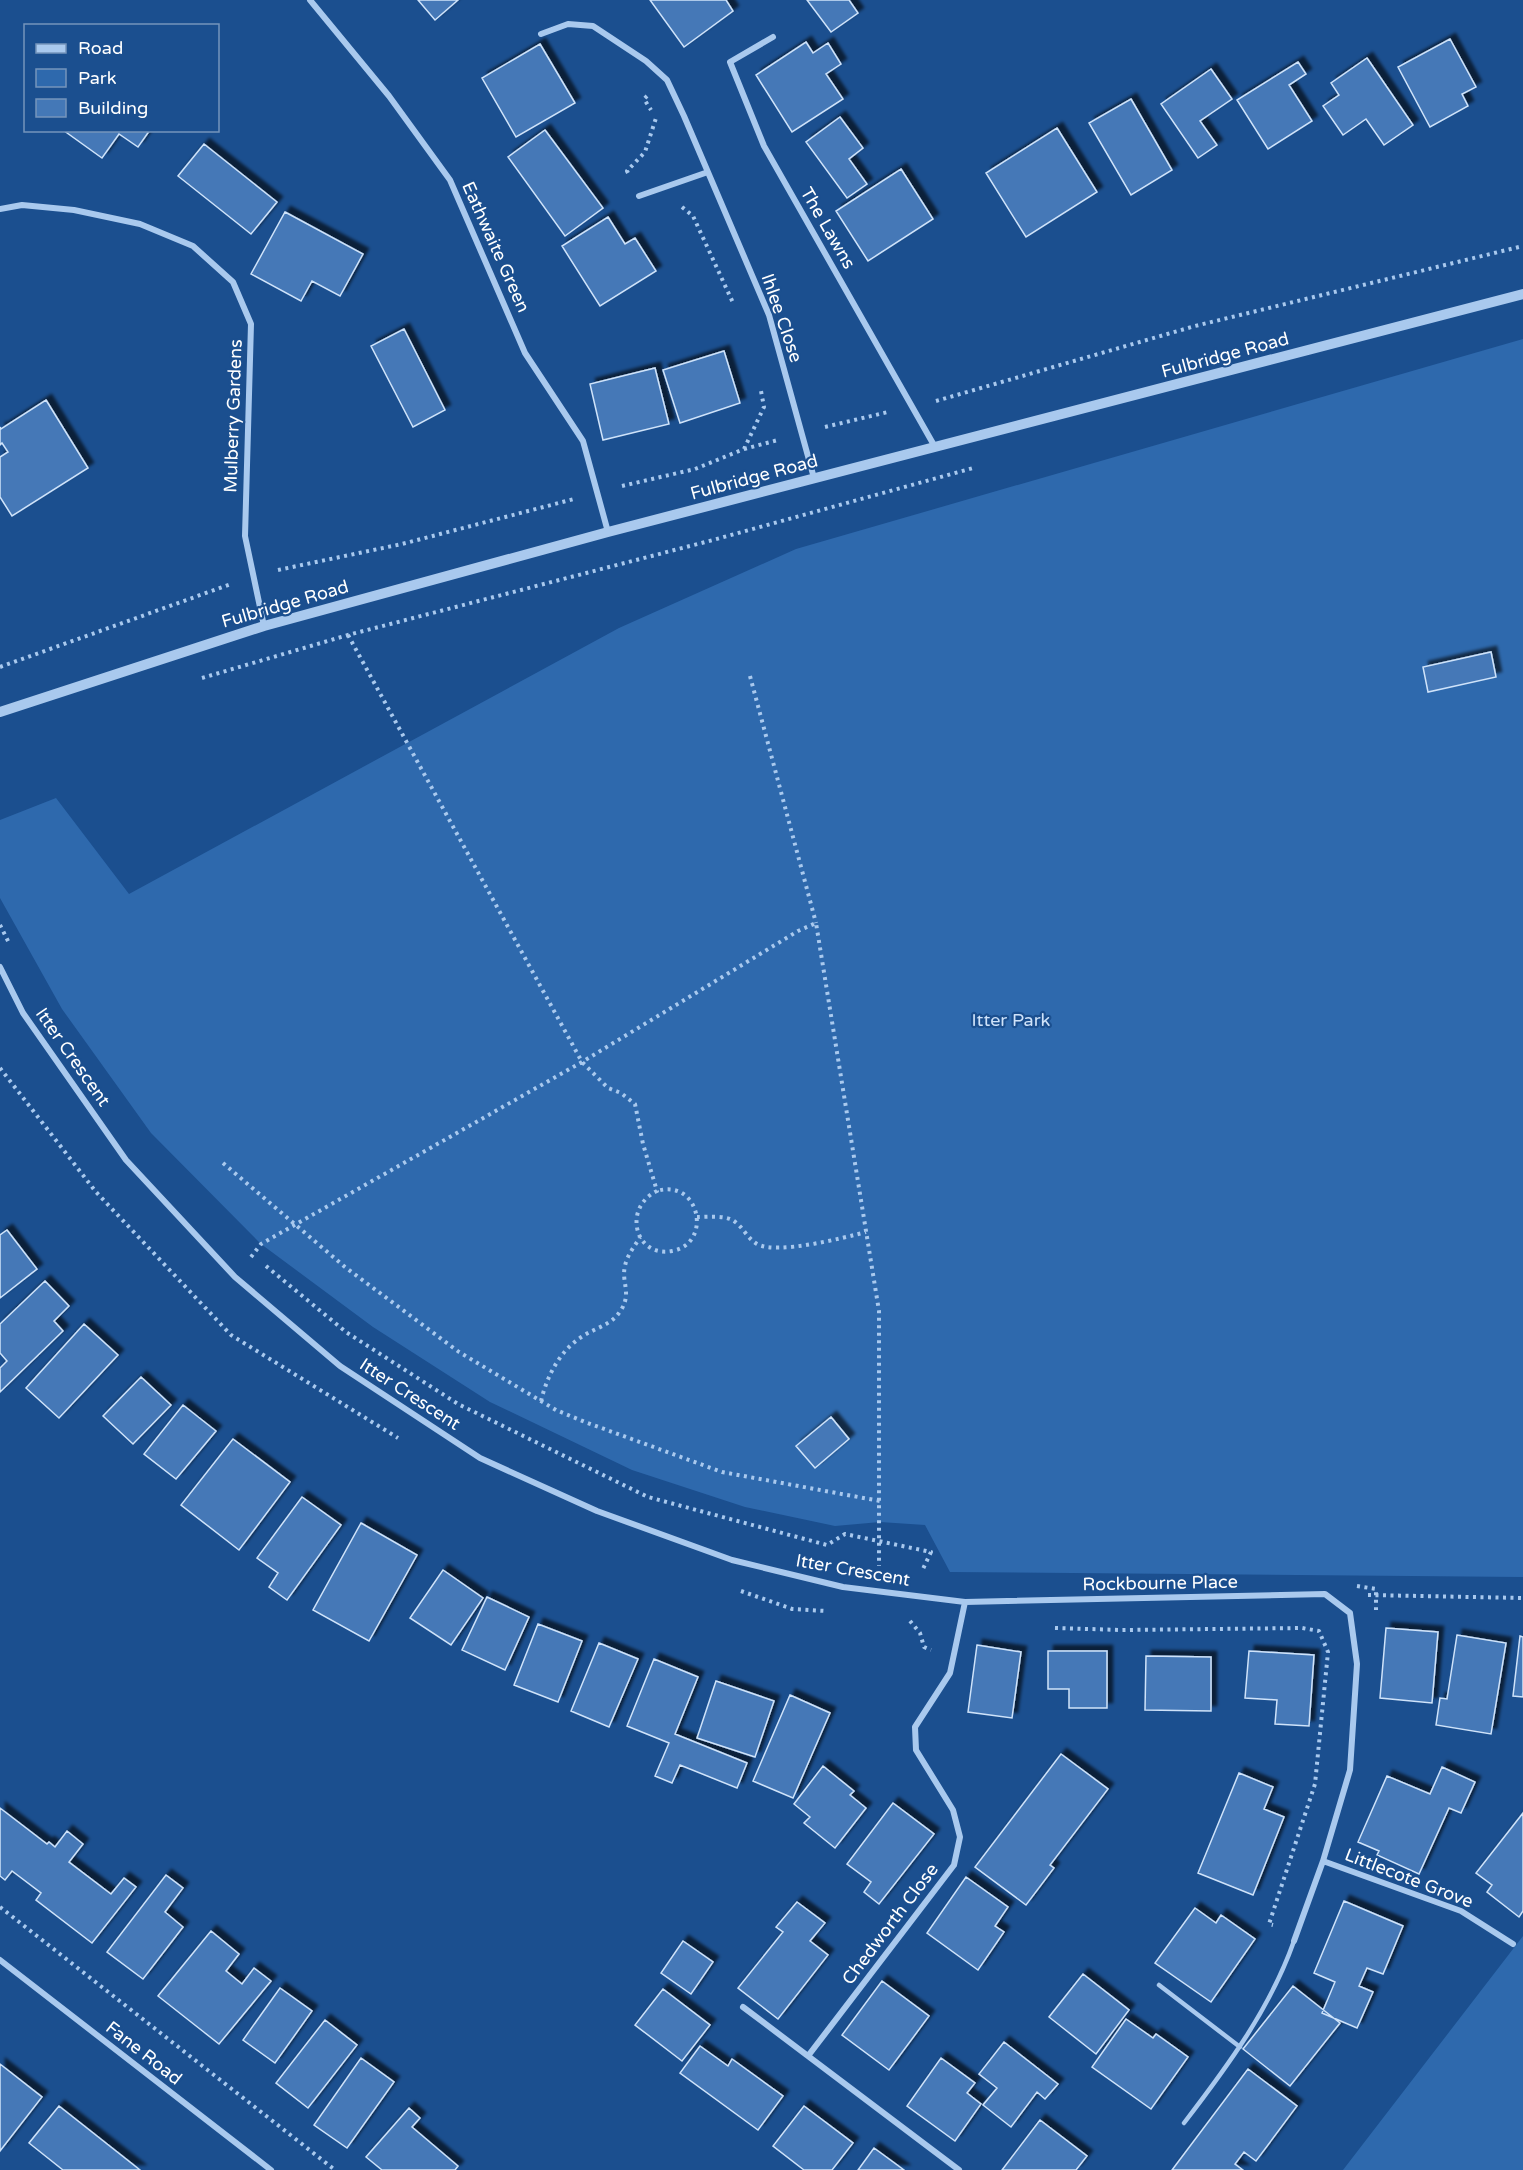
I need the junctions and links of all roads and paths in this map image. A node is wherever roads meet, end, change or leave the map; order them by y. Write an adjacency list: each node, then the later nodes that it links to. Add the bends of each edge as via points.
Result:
1 (310, 0): 19 (street, Eathwaite Green, via 389,96 450,180 525,353 583,441)
2 (541, 33): 4 (street, Ihlee Close, via 568,24 593,26)
3 (773, 37): 13 (street, The Lawns, via 730,62 764,146)
4 (663, 77): 5 (street, Ihlee Close); 6 (path, via 644,99 656,118 645,152 627,171)
5 (708, 172): 6 (street); 14 (street, Ihlee Close, via 769,315)
6 (639, 196)
7 (678, 203): 11 (path, via 693,216)
8 (0, 209): 21 (street, Mulberry Gardens, via 22,205 74,210 140,224 194,246 233,282 251,324 245,536)
9 (1523, 246): 13 (path, via 1195,326)
10 (1523, 294): 15 (street, Fulbridge Road)
11 (736, 307)
12 (760, 384): 16 (path, via 764,407 744,448)
13 (912, 408): 14 (path, via 873,414); 15 (street, The Lawns)
14 (802, 434): 16 (path); 18 (street, Ihlee Close)
15 (935, 447): 18 (street, Fulbridge Road)
16 (738, 451): 19 (path, via 695,469)
17 (977, 467): 23 (path)
18 (814, 478): 20 (street, Fulbridge Road)
19 (597, 492): 20 (street, Eathwaite Green); 21 (path, via 402,544)
20 (608, 532): 22 (street, Fulbridge Road)
21 (253, 575): 22 (street, Mulberry Gardens); 24 (path)
22 (264, 626): 27 (street, Fulbridge Road)
23 (348, 635): 26 (path); 32 (path)
24 (0, 667)
25 (750, 676): 28 (path)
26 (191, 681)
27 (0, 712)
28 (816, 922): 32 (path); 37 (path)
29 (0, 925): 30 (path)
30 (14, 952)
31 (0, 966): 40 (street, Itter Crescent, via 23,1013 126,1160)
32 (582, 1062): 34 (path, via 608,1088 635,1104); 36 (path)
33 (223, 1163): 36 (path)
34 (657, 1191): 35 (path, via 686,1196); 38 (path, via 639,1206 636,1226)
35 (697, 1217): 37 (path, via 734,1221 750,1239 768,1247 819,1244); 38 (path, via 692,1239 672,1251 653,1248)
36 (296, 1224): 39 (path, via 261,1244); 41 (path, via 345,1267 459,1352)
37 (866, 1232): 42 (path, via 879,1311)
38 (640, 1237): 41 (path, via 624,1268 627,1297 622,1310 614,1320 568,1348 545,1384)
39 (252, 1255): 40 (path); 43 (path, via 346,1332 458,1404 648,1497 827,1545 845,1534)
40 (235, 1276): 47 (street, Itter Crescent, via 340,1366 480,1458 597,1511 732,1560)
41 (542, 1401): 42 (path, via 585,1422 722,1472)
42 (880, 1501): 43 (path)
43 (880, 1541): 44 (path, via 931,1552 922,1572); 47 (path)
44 (933, 1573)
45 (1352, 1586): 46 (path)
46 (1364, 1586)
47 (879, 1593): 50 (street, Itter Crescent)
48 (1325, 1594): 49 (path); 50 (street, Rockbourne Place); 51 (street, Littlecote Grove, via 1350,1613 1357,1664 1350,1770)
49 (1523, 1598)
50 (965, 1602): 59 (street, Chedworth Close, via 950,1672 915,1727 916,1750 953,1810 960,1837 954,1865)
51 (1323, 1861): 53 (street, Littlecote Grove); 54 (street, Littlecote Grove, via 1461,1911)
52 (0, 1907): 62 (path)
53 (1294, 1941): 58 (lane, via 1284,1970)
54 (1513, 1944)
55 (0, 1960): 61 (street, Fane Road)
56 (1159, 1985): 58 (lane)
57 (742, 2007): 59 (street)
58 (1240, 2048): 60 (lane)
59 (808, 2056): 63 (street)
60 (1184, 2123)
61 (271, 2170)
62 (335, 2170)
63 (959, 2170)

